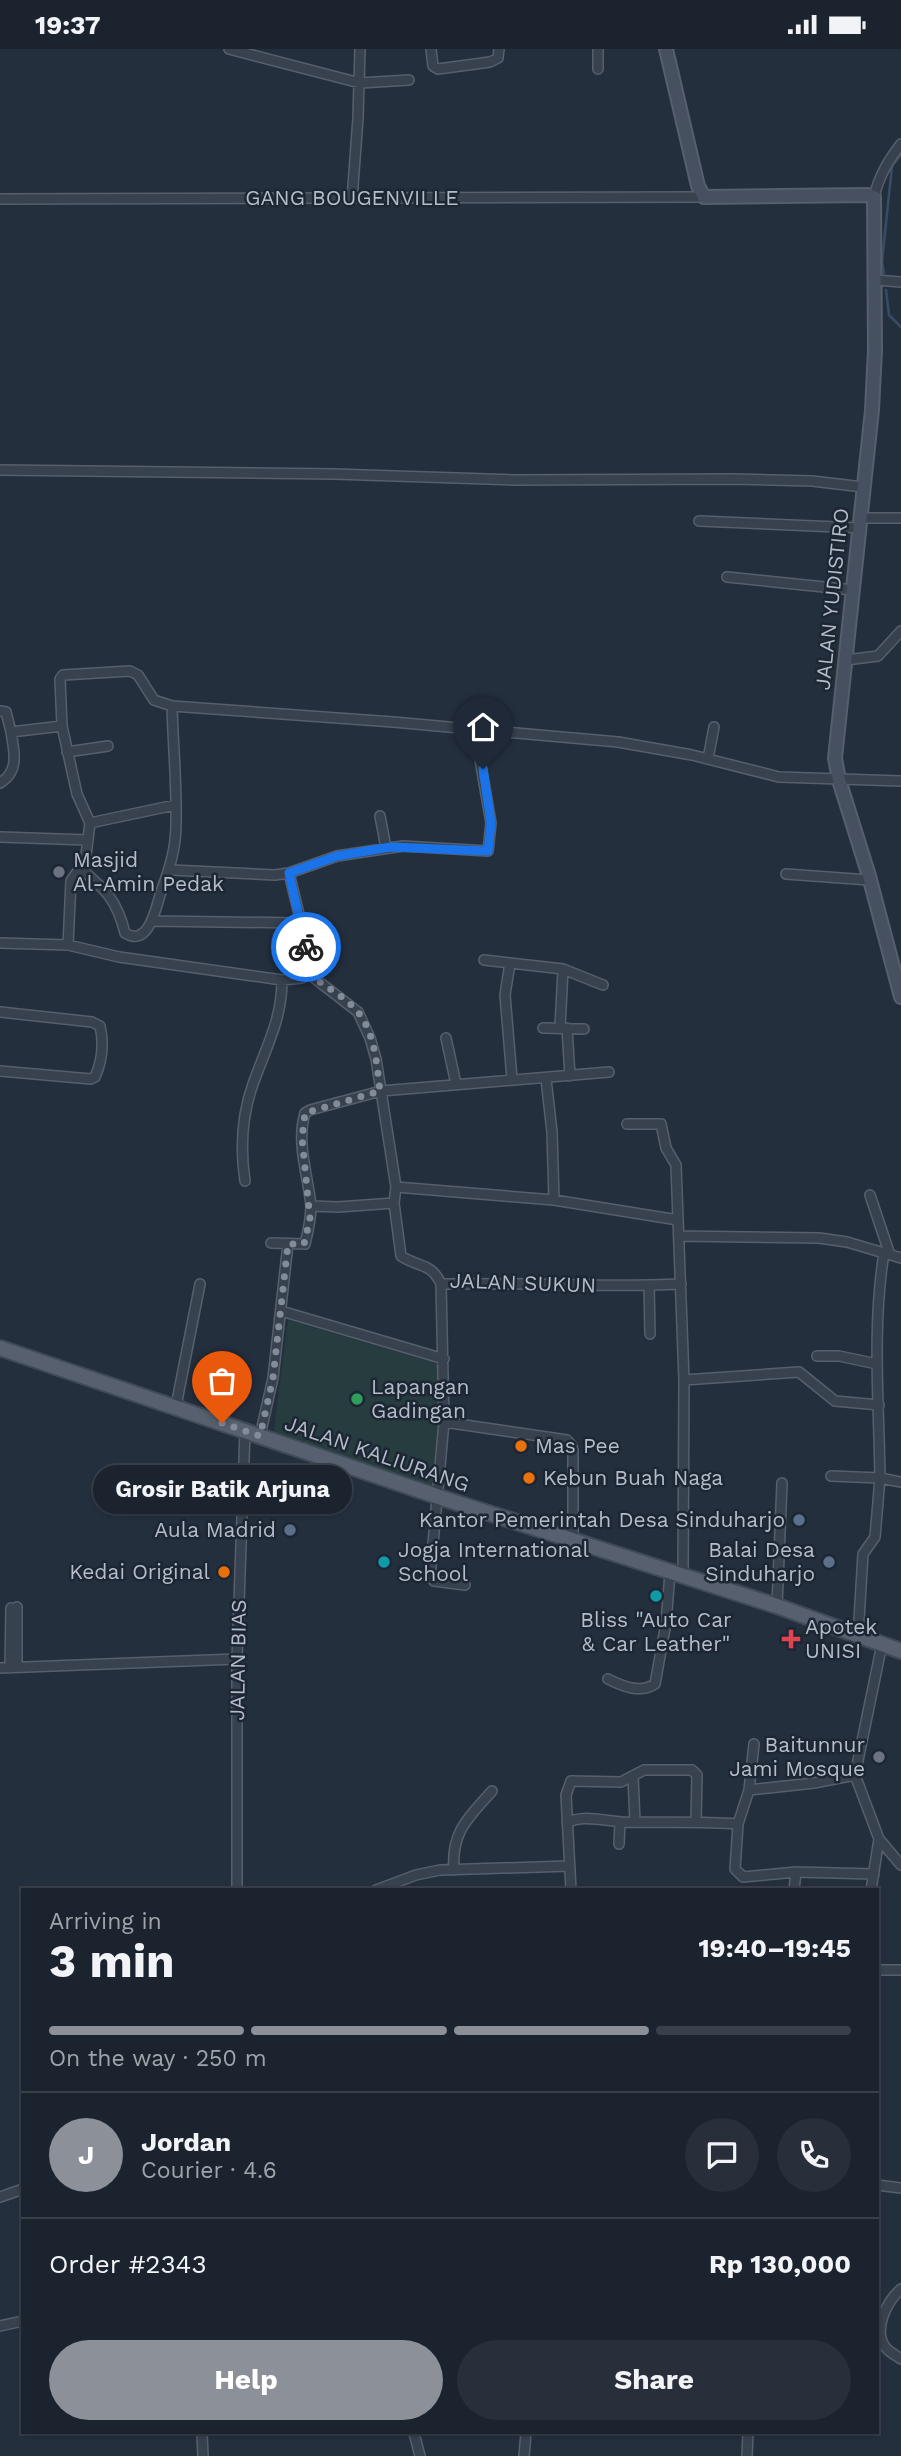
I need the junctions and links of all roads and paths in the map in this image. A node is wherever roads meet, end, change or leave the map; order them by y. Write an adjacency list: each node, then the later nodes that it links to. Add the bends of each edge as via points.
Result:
1 (229, 49): 7 (street)
2 (360, 49): 10 (street)
3 (430, 49): 4 (street, via 433,66 438,69 490,62 498,58)
4 (499, 49)
5 (598, 49): 8 (street)
6 (666, 49): 12 (street)
7 (240, 50): 10 (street)
8 (598, 69)
9 (409, 80): 10 (street)
10 (360, 83): 15 (street)
11 (901, 144): 13 (street, via 886,163)
12 (704, 197): 13 (street); 15 (street, GANG BOUGENVILLE)
13 (874, 197): 16 (street, JALAN YUDISTIRO)
14 (0, 199): 15 (street, GANG BOUGENVILLE)
15 (352, 199)
16 (876, 280): 17 (street); 19 (street, JALAN YUDISTIRO, via 873,400)
17 (901, 282)
18 (0, 470): 19 (street, via 514,480 734,479)
19 (863, 487): 22 (street, JALAN YUDISTIRO)
20 (901, 518): 22 (street)
21 (698, 521): 22 (street)
22 (860, 523): 24 (street, JALAN YUDISTIRO)
23 (727, 577): 24 (street)
24 (853, 590): 26 (street, JALAN YUDISTIRO)
25 (901, 631): 26 (street, via 878,656)
26 (846, 660): 36 (street, JALAN YUDISTIRO, via 835,758)
27 (172, 706): 29 (street, via 154,700 135,672 68,673 60,679); 31 (street); 39 (street)
28 (0, 711): 32 (street, via 7,713)
29 (62, 726): 32 (street); 34 (street)
30 (714, 727): 35 (street)
31 (475, 731): 35 (street, via 618,742); 44 (street, via 491,823 488,851)
32 (11, 732): 38 (street, via 13,769)
33 (108, 746): 34 (street)
34 (67, 752): 41 (street)
35 (708, 759): 36 (street, via 779,777)
36 (839, 780): 37 (street); 49 (street, JALAN YUDISTIRO)
37 (901, 781)
38 (0, 783)
39 (175, 805): 41 (street); 46 (street)
40 (380, 816): 44 (street)
41 (90, 823): 43 (street)
42 (0, 837): 43 (street)
43 (88, 840): 45 (street)
44 (386, 848): 47 (street, via 337,856)
45 (80, 868): 50 (street, via 106,890 117,906 125,933 143,933); 53 (street, via 71,881)
46 (171, 870): 47 (street); 50 (street)
47 (289, 873): 51 (street)
48 (786, 874): 49 (street)
49 (869, 880): 60 (street, JALAN YUDISTIRO)
50 (153, 921): 51 (street)
51 (300, 923): 57 (street)
52 (0, 943): 53 (street)
53 (68, 945): 58 (street, via 119,957)
54 (484, 960): 55 (street)
55 (510, 963): 56 (street); 69 (street, via 505,995)
56 (563, 969): 59 (street); 63 (street)
57 (309, 974): 58 (street); 72 (street, JALAN SUKUN, via 358,1012 376,1059)
58 (282, 979): 74 (street, via 277,1025 247,1104 241,1153)
59 (603, 985)
60 (901, 997)
61 (0, 1012): 66 (street, via 92,1022 100,1026 103,1037 100,1066 90,1079)
62 (543, 1028): 63 (street)
63 (563, 1028): 64 (street); 68 (street)
64 (584, 1028)
65 (446, 1038): 71 (street)
66 (0, 1071)
67 (609, 1072): 68 (street)
68 (570, 1076): 70 (street)
69 (512, 1079): 70 (street); 71 (street)
70 (546, 1079): 77 (street)
71 (456, 1084): 72 (street)
72 (380, 1091): 75 (street, JALAN SUKUN); 79 (street, via 305,1113 302,1138)
73 (627, 1124): 80 (street, via 663,1126 666,1148 676,1165)
74 (245, 1181)
75 (396, 1187): 77 (street); 78 (street, JALAN SUKUN)
76 (870, 1195): 84 (street)
77 (554, 1200): 80 (street)
78 (394, 1203): 79 (street); 87 (street, JALAN SUKUN, via 401,1256 429,1267)
79 (310, 1206): 83 (street, via 304,1244)
80 (678, 1220): 81 (street)
81 (680, 1236): 84 (street, via 819,1238); 88 (street)
82 (271, 1243): 83 (street)
83 (288, 1244): 90 (street)
84 (887, 1254): 85 (street); 95 (street)
85 (901, 1258)
86 (200, 1284): 98 (street)
87 (441, 1284): 89 (street, JALAN SUKUN); 94 (street)
88 (681, 1284): 89 (street, JALAN SUKUN); 96 (street)
89 (649, 1285): 91 (street)
90 (281, 1311): 94 (street); 101 (street)
91 (650, 1334)
92 (0, 1348): 98 (main road, JALAN KALIURANG)
93 (817, 1356): 95 (street)
94 (444, 1359): 99 (street)
95 (877, 1364): 97 (street)
96 (684, 1380): 97 (street, via 799,1372 835,1401); 108 (street)
97 (879, 1405): 103 (street)
98 (176, 1406): 100 (main road, JALAN KALIURANG)
99 (444, 1422): 106 (street); 107 (street, via 567,1440 573,1451)
100 (245, 1431): 101 (main road, JALAN KALIURANG); 115 (street, JALAN BIAS)
101 (260, 1436): 106 (main road, JALAN KALIURANG)
102 (831, 1476): 103 (street)
103 (880, 1478): 104 (street); 112 (street, via 875,1537 863,1554)
104 (901, 1482)
105 (782, 1483): 110 (street)
106 (436, 1496): 107 (main road, JALAN KALIURANG); 109 (street, via 430,1577)
107 (573, 1542): 108 (main road, JALAN KALIURANG)
108 (677, 1575): 110 (main road, JALAN KALIURANG); 117 (street, via 655,1684 636,1688)
109 (465, 1585)
110 (777, 1606): 112 (main road, JALAN KALIURANG)
111 (14, 1607): 116 (street)
112 (858, 1636): 113 (main road, JALAN KALIURANG)
113 (882, 1644): 114 (main road, JALAN KALIURANG); 119 (street)
114 (901, 1651)
115 (237, 1659): 116 (street); 135 (street, JALAN BIAS)
116 (9, 1668)
117 (608, 1679)
118 (754, 1744): 121 (street)
119 (855, 1775): 121 (street); 128 (street)
120 (633, 1776): 123 (street, via 649,1770 694,1771); 124 (street, via 621,1782 571,1780 566,1795); 126 (street)
121 (749, 1790): 127 (street)
122 (492, 1791): 132 (street, via 455,1840)
123 (696, 1821): 126 (street); 127 (street)
124 (567, 1822): 125 (street); 131 (street)
125 (620, 1822): 126 (street); 129 (street)
126 (635, 1822)
127 (738, 1824): 133 (street, via 738,1875)
128 (879, 1839): 130 (street); 134 (street)
129 (619, 1844)
130 (901, 1865)
131 (569, 1866): 132 (street); 137 (street)
132 (454, 1870): 136 (street, via 426,1872)
133 (796, 1872): 134 (street); 138 (street)
134 (874, 1874): 139 (street)
135 (237, 1888)
136 (382, 1888)
137 (571, 1888)
138 (794, 1888)
139 (871, 1888)
140 (879, 1970): 141 (street)
141 (901, 1970)
142 (879, 2185): 143 (street)
143 (901, 2188)
144 (21, 2190): 145 (street)
145 (0, 2197)
146 (901, 2289): 149 (street, via 889,2301 881,2335 887,2350)
147 (21, 2321): 148 (street)
148 (0, 2326)
149 (901, 2359)
150 (202, 2434): 154 (street)
151 (414, 2434): 155 (street)
152 (526, 2434): 156 (street)
153 (748, 2434): 157 (street)
154 (203, 2456)
155 (420, 2456)
156 (524, 2456)
157 (747, 2456)

